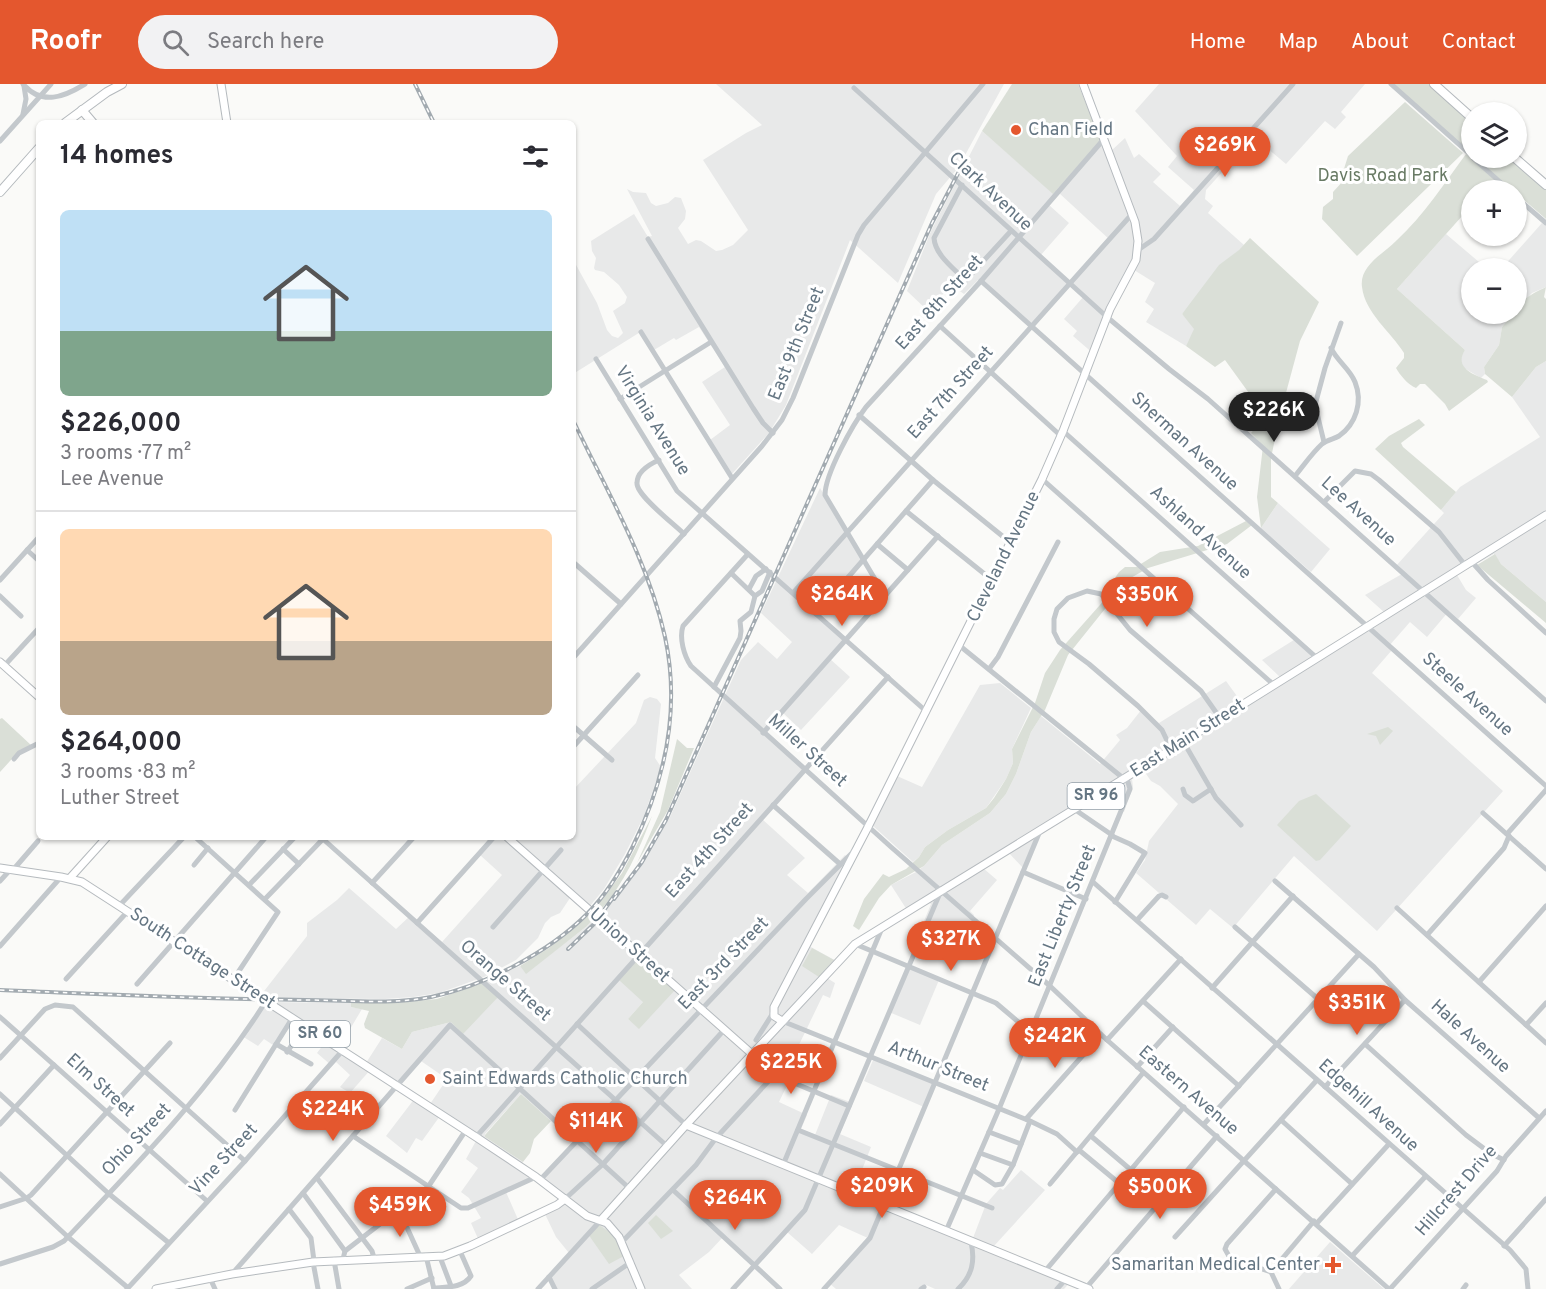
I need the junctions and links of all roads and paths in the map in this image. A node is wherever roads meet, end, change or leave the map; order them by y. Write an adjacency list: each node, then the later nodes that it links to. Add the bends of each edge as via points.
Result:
1 (51, 84): 12 (street)
2 (85, 84): 12 (street, via 63,96)
3 (122, 84): 14 (highway)
4 (221, 84): 18 (main road)
5 (983, 84): 23 (street, East 9th Street)
6 (1083, 84): 19 (main road, Cleveland Avenue)
7 (1293, 84): 36 (street, via 1154,239)
8 (1391, 84): 21 (street)
9 (1434, 84): 13 (highway)
10 (23, 85): 12 (street); 15 (street, via 25,104)
11 (854, 88): 23 (street, Clark Avenue)
12 (41, 95): 15 (street)
13 (1461, 108)
14 (82, 110): 16 (highway); 17 (highway)
15 (20, 118): 20 (street)
16 (69, 120)
17 (90, 120)
18 (227, 120)
19 (1104, 139): 31 (main road, Cleveland Avenue); 34 (street, East 8th Street)
20 (0, 141)
21 (1461, 147)
22 (36, 151): 29 (highway)
23 (925, 153): 27 (street, Clark Avenue); 52 (street, East 9th Street, via 858,235 793,398)
24 (1484, 168): 26 (street)
25 (1526, 168): 28 (highway)
26 (1498, 180)
27 (962, 185): 33 (street, Clark Avenue); 33 (street, via 934,242 965,280)
28 (1546, 185)
29 (0, 192)
30 (1527, 207): 32 (street)
31 (1132, 214): 36 (main road, Cleveland Avenue); 38 (street, East 7th Street)
32 (1546, 223)
33 (1011, 231): 34 (street, Clark Avenue)
34 (1018, 238): 37 (street, East 8th Street); 38 (street, Clark Avenue)
35 (648, 239): 44 (street)
36 (1138, 250): 39 (main road, Cleveland Avenue)
37 (981, 281): 41 (street, East 8th Street); 42 (street, Sherman Avenue)
38 (1069, 284): 39 (street, Clark Avenue); 42 (street, East 7th Street)
39 (1107, 317): 49 (main road, Cleveland Avenue); 57 (street, Lee Avenue, via 1199,390)
40 (1341, 323): 45 (street)
41 (940, 326): 48 (street, Ashland Avenue); 51 (street, East 8th Street)
42 (1032, 326): 48 (street, East 7th Street); 49 (street, Sherman Avenue)
43 (641, 332): 47 (street)
44 (711, 342): 47 (street); 52 (street)
45 (1331, 348): 54 (street, via 1315,405); 54 (street, via 1354,379 1359,403 1345,431)
46 (596, 359): 50 (street, Virginia Avenue)
47 (665, 372): 50 (street); 58 (street)
48 (991, 372): 53 (street, Ashland Avenue); 56 (street, East 7th Street)
49 (1086, 374): 53 (main road, Cleveland Avenue); 94 (street, Sherman Avenue)
50 (620, 399): 55 (street, Virginia Avenue)
51 (859, 415): 56 (street); 65 (street, East 8th Street, via 825,491 826,500)
52 (772, 433): 58 (street, East 9th Street)
53 (1062, 434): 59 (main road, Cleveland Avenue); 100 (street, Ashland Avenue)
54 (1324, 442): 57 (street)
55 (659, 460): 63 (street, Virginia Avenue, via 677,491); 66 (street, via 641,473 637,487)
56 (911, 461): 60 (street); 65 (street, East 7th Street)
57 (1294, 476): 61 (street, Lee Avenue)
58 (732, 478): 63 (street, East 9th Street)
59 (1042, 479): 70 (main road, Cleveland Avenue); 105 (street)
60 (933, 480): 62 (street); 70 (street)
61 (1324, 502): 76 (street, via 1355,471 1371,474 1439,532); 86 (street, Lee Avenue)
62 (906, 511): 67 (street); 71 (street)
63 (702, 512): 66 (street, East 9th Street); 73 (street, Virginia Avenue)
64 (1546, 514): 76 (main road, East Main Street / SR 96)
65 (846, 533): 75 (street); 87 (street, East 7th Street)
66 (684, 534): 91 (street, East 9th Street)
67 (938, 536): 80 (street); 84 (street)
68 (36, 540): 72 (street)
69 (1058, 542): 102 (street)
70 (1011, 543): 84 (main road, Cleveland Avenue)
71 (877, 544): 75 (street); 80 (street)
72 (27, 550): 74 (street); 83 (street)
73 (748, 554): 81 (street, Virginia Avenue); 82 (street)
74 (36, 558)
75 (863, 560): 90 (street); 92 (street)
76 (1468, 563): 86 (main road, East Main Street / SR 96); 95 (street)
77 (576, 564): 78 (street)
78 (579, 567): 79 (street); 91 (street)
79 (576, 570)
80 (908, 570): 90 (street)
81 (768, 571): 85 (street, via 756,576); 87 (street, Virginia Avenue); 89 (street, via 762,591)
82 (731, 573): 85 (street); 106 (street, Miller Street, via 681,631 688,661)
83 (0, 580)
84 (992, 580): 98 (main road, Cleveland Avenue)
85 (749, 590): 89 (street)
86 (1424, 590): 94 (main road, East Main Street / SR 96); 108 (street, Lee Avenue)
87 (793, 593): 92 (street, Virginia Avenue)
88 (0, 596): 93 (street)
89 (755, 596): 106 (street, via 751,612 740,621 740,638)
90 (885, 597): 97 (street)
91 (621, 604): 99 (street, East 9th Street)
92 (816, 614): 97 (street, Virginia Avenue)
93 (21, 616)
94 (1368, 626): 100 (main road, East Main Street / SR 96); 122 (street, Steele Avenue)
95 (1546, 633)
96 (36, 636): 101 (street)
97 (846, 641): 104 (street, Virginia Avenue); 112 (street)
98 (960, 645): 102 (street); 109 (main road, Cleveland Avenue)
99 (576, 655)
100 (1317, 658): 105 (main road, East Main Street / SR 96)
101 (2, 664): 107 (main road)
102 (989, 669): 121 (street)
103 (638, 675): 113 (street)
104 (888, 677): 109 (street, Virginia Avenue); 120 (street, East 4th Street)
105 (1274, 685): 110 (main road, East Main Street / SR 96)
106 (714, 687): 112 (street, Miller Street)
107 (36, 694)
108 (1546, 701)
109 (927, 712): 129 (main road, Cleveland Avenue)
110 (1220, 718): 114 (main road, East Main Street / SR 96); 117 (street, via 1201,691 1130,630 1098,593 1082,591 1072,596 1056,612 1053,624 1059,642 1138,706 1161,730)
111 (576, 729): 113 (street)
112 (763, 733): 120 (street, Miller Street)
113 (583, 736): 116 (street); 119 (street)
114 (1184, 741): 117 (main road, East Main Street / SR 96); 124 (street)
115 (36, 744): 118 (street)
116 (576, 744)
117 (1171, 749): 121 (main road, East Main Street / SR 96)
118 (14, 759)
119 (612, 760)
120 (805, 769): 125 (street, East 4th Street); 129 (street, Miller Street)
121 (1124, 779): 126 (main road, East Main Street / SR 96); 132 (street, East Liberty Street, via 1130,789)
122 (1546, 788): 131 (street)
123 (1183, 789): 124 (street, via 1193,801)
124 (1210, 789): 128 (street)
125 (772, 804): 149 (street); 187 (street, East 4th Street)
126 (1074, 809): 130 (main road, East Main Street / SR 96); 132 (street)
127 (1483, 813): 131 (street)
128 (1241, 825)
129 (868, 827): 147 (main road, Cleveland Avenue); 164 (street, Miller Street)
130 (1040, 830): 156 (street); 164 (main road, East Main Street / SR 96)
131 (1508, 835): 152 (street); 179 (street, via 1504,848)
132 (1112, 836): 161 (street, East Liberty Street); 169 (street, via 1145,854)
133 (104, 840): 158 (main road)
134 (181, 840): 170 (street)
135 (199, 840): 144 (street)
136 (263, 840): 155 (street)
137 (292, 840): 145 (street)
138 (321, 840): 148 (street)
139 (325, 840): 162 (street, Orange Street)
140 (411, 840): 162 (street)
141 (491, 840): 175 (street)
142 (510, 840): 154 (main road, Union Street)
143 (38, 841): 153 (street)
144 (208, 848): 150 (street); 155 (street)
145 (283, 849): 148 (street); 163 (street)
146 (561, 850): 154 (street)
147 (856, 850): 149 (street, East 3rd Street); 203 (main road, Cleveland Avenue)
148 (299, 864): 167 (street)
149 (840, 864): 202 (street, East 3rd Street)
150 (194, 865)
151 (0, 868): 153 (main road, SR 60)
152 (1546, 869)
153 (11, 870): 157 (main road, SR 60); 159 (street)
154 (544, 870): 177 (street); 187 (main road, Union Street)
155 (235, 872): 163 (street); 181 (street)
156 (1023, 872): 168 (street); 180 (street)
157 (61, 877): 158 (main road, SR 60); 184 (street)
158 (70, 878): 170 (main road, South Cottage Street / SR 60)
159 (0, 881)
160 (1275, 881): 165 (street, Hale Avenue)
161 (1093, 882): 168 (street, East Liberty Street); 169 (street, Edgehill Avenue)
162 (372, 883): 175 (street, Orange Street)
163 (249, 885): 167 (street)
164 (940, 891): 176 (main road, East Main Street / SR 96); 180 (street, Eastern Avenue); 189 (street)
165 (1293, 896): 182 (street); 186 (street, Hale Avenue)
166 (1166, 897): 174 (street, via 1159,896)
167 (266, 899): 191 (street, via 278,914)
168 (1086, 899): 194 (street, East Liberty Street)
169 (1115, 902): 174 (street, Edgehill Avenue)
170 (119, 906): 173 (main road, South Cottage Street / SR 60)
171 (1546, 906): 192 (street)
172 (1397, 908): 179 (street)
173 (128, 911): 181 (main road, South Cottage Street / SR 60); 190 (street)
174 (1137, 920): 188 (street, Edgehill Avenue)
175 (417, 923): 223 (street, Orange Street)
176 (882, 926): 183 (main road, East Main Street / SR 96); 185 (street)
177 (493, 927)
178 (1235, 927): 182 (street)
179 (1427, 935): 192 (street)
180 (995, 938): 194 (street, Eastern Avenue); 196 (street)
181 (173, 941): 191 (main road, South Cottage Street / SR 60); 193 (street)
182 (1252, 942): 195 (street); 197 (street)
183 (855, 944): 185 (street); 206 (main road, East Main Street / SR 96)
184 (0, 946)
185 (872, 952): 189 (street); 217 (street)
186 (1359, 954): 197 (street); 198 (street, Hale Avenue)
187 (639, 955): 202 (main road, Union Street); 207 (street, East 4th Street)
188 (1181, 959): 195 (street, Edgehill Avenue); 200 (street)
189 (908, 967): 196 (street); 227 (street)
190 (66, 979)
191 (233, 980): 199 (main road, South Cottage Street / SR 60)
192 (1479, 982): 209 (street)
193 (137, 984)
194 (1050, 986): 212 (street, East Liberty Street); 214 (street, Eastern Avenue)
195 (1212, 987): 221 (street, Edgehill Avenue)
196 (972, 993): 212 (street, via 1001,1006); 237 (street)
197 (1318, 999): 221 (street)
198 (1405, 1000): 222 (street); 254 (street, Hale Avenue)
199 (266, 1001): 205 (main road, South Cottage Street / SR 60); 249 (street, Ohio Street, via 237,1047)
200 (1143, 1001): 210 (street); 216 (street)
201 (1546, 1003): 209 (street)
202 (701, 1010): 211 (main road, Union Street); 235 (street, East 3rd Street)
203 (773, 1013): 206 (main road); 215 (street, Cleveland Avenue)
204 (0, 1017): 213 (street, Elm Street)
205 (293, 1017): 208 (main road, South Cottage Street / SR 60); 220 (street)
206 (782, 1021): 217 (street, Arthur Street); 226 (main road, East Main Street / SR 96)
207 (577, 1024): 223 (street, East 4th Street); 235 (street)
208 (306, 1025): 224 (main road, South Cottage Street / SR 60); 225 (street)
209 (1526, 1025): 219 (street)
210 (1173, 1027): 231 (street); 239 (street)
211 (724, 1030): 226 (main road, Union Street); 245 (street)
212 (1031, 1030): 250 (street, East Liberty Street)
213 (21, 1035): 228 (street); 229 (street, Elm Street); 232 (street, via 50,1006 67,1006 76,1009)
214 (1101, 1035): 216 (street, Eastern Avenue); 255 (street)
215 (756, 1040)
216 (1107, 1040): 231 (street, Eastern Avenue)
217 (834, 1042): 227 (street, Arthur Street); 242 (street)
218 (170, 1043): 232 (street)
219 (1546, 1043)
220 (276, 1044): 225 (street); 251 (street)
221 (1277, 1044): 236 (street, Edgehill Avenue); 239 (street)
222 (1365, 1044): 240 (street); 279 (street, via 1466,1135)
223 (557, 1046): 241 (street, East 4th Street); 244 (street, Orange Street)
224 (343, 1050): 238 (main road, South Cottage Street / SR 60); 280 (street, Vine Street)
225 (287, 1052): 230 (street)
226 (752, 1054): 233 (street); 260 (main road, East Main Street / SR 96)
227 (870, 1056): 237 (street, Arthur Street); 246 (street)
228 (0, 1058)
229 (54, 1065): 247 (street); 253 (street, Elm Street)
230 (311, 1065)
231 (1137, 1067): 234 (street, Eastern Avenue)
232 (144, 1070): 249 (street); 253 (street)
233 (776, 1073): 242 (street); 268 (street)
234 (1143, 1073): 248 (street, Eastern Avenue); 264 (street)
235 (636, 1078): 244 (street, East 3rd Street); 245 (street)
236 (1317, 1080): 240 (street, Edgehill Avenue); 256 (street)
237 (935, 1082): 250 (street, Arthur Street); 286 (street)
238 (397, 1086): 241 (street, via 450,1025); 261 (main road, South Cottage Street / SR 60); 265 (street)
239 (1239, 1086): 259 (street)
240 (1325, 1087): 272 (street, Edgehill Avenue)
241 (519, 1088): 266 (street, East 4th Street); 269 (street)
242 (813, 1092): 246 (street); 262 (street)
243 (0, 1095): 247 (street)
244 (615, 1099): 257 (street, Orange Street); 269 (street, East 3rd Street)
245 (660, 1102): 257 (street); 260 (street)
246 (849, 1106): 270 (street)
247 (15, 1107): 258 (street); 277 (street)
248 (1184, 1107): 259 (street, Eastern Avenue); 285 (street)
249 (187, 1108): 274 (street, Ohio Street); 280 (street)
250 (999, 1108): 255 (street, Arthur Street); 263 (street, East Liberty Street)
251 (235, 1110)
252 (1546, 1111): 254 (street, Hillcrest Drive)
253 (107, 1112): 274 (street, Elm Street); 277 (street)
254 (1539, 1118): 279 (street, Hillcrest Drive)
255 (1028, 1120): 271 (street); 275 (street, Arthur Street, via 1057,1134)
256 (1281, 1120): 278 (street); 294 (street)
257 (641, 1122): 273 (street, Orange Street); 281 (street)
258 (0, 1124)
259 (1204, 1124): 267 (street, Eastern Avenue)
260 (686, 1125): 268 (main road); 273 (main road, East Main Street)
261 (466, 1130): 266 (main road, South Cottage Street / SR 60); 295 (street)
262 (798, 1130): 270 (street); 282 (street)
263 (989, 1132): 271 (street); 276 (street, East Liberty Street)
264 (1091, 1136): 275 (street); 285 (street)
265 (353, 1137): 289 (street); 295 (street)
266 (476, 1137): 290 (main road, South Cottage Street / SR 60)
267 (1217, 1137): 278 (street, Eastern Avenue); 345 (street)
268 (716, 1138): 282 (main road); 298 (street)
269 (577, 1140): 281 (street); 290 (street, East 3rd Street)
270 (833, 1144): 286 (street); 291 (street)
271 (1021, 1144): 283 (street)
272 (1389, 1144): 288 (street, Edgehill Avenue); 294 (street)
273 (667, 1146): 296 (main road, East Main Street)
274 (149, 1150): 299 (street, Ohio Street); 305 (street, Elm Street)
275 (1078, 1151): 292 (street); 293 (street, Arthur Street)
276 (980, 1153): 283 (street); 284 (street, East Liberty Street)
277 (68, 1155): 299 (street); 302 (street)
278 (1244, 1160): 297 (street, Eastern Avenue); 316 (street)
279 (1504, 1160): 310 (street, Hillcrest Drive)
280 (245, 1161): 305 (street, Vine Street)
281 (603, 1164): 296 (street); 303 (street)
282 (783, 1165): 291 (main road)
283 (1012, 1165): 284 (street, via 1000,1185)
284 (973, 1170): 301 (street, East Liberty Street)
285 (1131, 1170): 293 (street)
286 (898, 1172): 301 (street); 306 (street)
287 (0, 1174): 302 (street)
288 (1425, 1177): 310 (street, Edgehill Avenue); 325 (street)
289 (317, 1178): 300 (street); 317 (street)
290 (538, 1178): 295 (street, via 466,1209); 303 (main road, South Cottage Street / SR 60)
291 (818, 1179): 306 (main road); 333 (street, via 803,1214)
292 (1050, 1184)
293 (1120, 1184): 334 (street)
294 (1352, 1184): 313 (street)
295 (428, 1187): 311 (street)
296 (629, 1188): 312 (main road, East Main Street)
297 (1276, 1189): 313 (street, Eastern Avenue); 335 (street, via 1225,1249 1230,1258)
298 (673, 1190): 318 (street); 333 (street)
299 (108, 1193): 315 (street, Ohio Street); 320 (street)
300 (303, 1193): 309 (street); 322 (street)
301 (961, 1197): 308 (street); 314 (street, East Liberty Street)
302 (27, 1198): 307 (street); 315 (street)
303 (565, 1199): 312 (main road, South Cottage Street / SR 60, via 590,1219); 323 (main road)
304 (1546, 1199): 321 (street)
305 (207, 1201): 320 (street, Vine Street)
306 (884, 1206): 314 (main road); 341 (street, via 870,1238)
307 (0, 1207)
308 (992, 1208)
309 (289, 1209): 330 (street, via 311,1238); 336 (street)
310 (1463, 1209): 321 (street, Edgehill Avenue); 362 (street, Hillcrest Drive)
311 (399, 1210): 317 (street); 324 (street)
312 (601, 1220): 318 (main road, South Cottage Street); 337 (street)
313 (1315, 1222): 325 (street, Eastern Avenue); 335 (street)
314 (946, 1231): 319 (main road)
315 (68, 1237): 332 (street, Ohio Street, via 59,1245); 343 (street)
316 (1175, 1237)
317 (362, 1238): 322 (street); 327 (street)
318 (622, 1242): 331 (main road, South Cottage Street)
319 (971, 1242): 334 (main road); 359 (street, via 973,1262)
320 (169, 1243): 343 (street, Vine Street)
321 (1504, 1246): 363 (street, Edgehill Avenue, via 1525,1268)
322 (345, 1251): 328 (street)
323 (460, 1251): 326 (main road); 342 (street, via 471,1276)
324 (423, 1256): 326 (main road); 327 (main road); 339 (street)
325 (1352, 1256): 362 (street, Eastern Avenue)
326 (440, 1257): 342 (street)
327 (374, 1258): 328 (main road)
328 (343, 1259): 329 (main road)
329 (334, 1260): 330 (main road); 349 (street)
330 (313, 1262): 336 (main road); 348 (street)
331 (631, 1262): 353 (street); 354 (main road, South Cottage Street)
332 (0, 1264)
333 (755, 1265): 355 (street); 356 (street)
334 (1046, 1271): 340 (main road)
335 (1271, 1272): 361 (street)
336 (232, 1274): 338 (main road)
337 (549, 1277): 351 (street); 352 (street)
338 (210, 1278): 346 (main road); 347 (street)
339 (432, 1278): 344 (street); 350 (street)
340 (1065, 1280): 345 (main road); 360 (street)
341 (830, 1283): 357 (street); 358 (street)
342 (452, 1287): 344 (street)
343 (127, 1288)
344 (434, 1288)
345 (1088, 1288)
346 (156, 1289)
347 (215, 1289)
348 (318, 1289)
349 (339, 1289)
350 (407, 1289)
351 (538, 1289)
352 (555, 1289)
353 (592, 1289)
354 (641, 1289)
355 (733, 1289)
356 (780, 1289)
357 (824, 1289)
358 (837, 1289)
359 (958, 1289)
360 (1058, 1289)
361 (1279, 1289)
362 (1390, 1289)
363 (1528, 1289)

